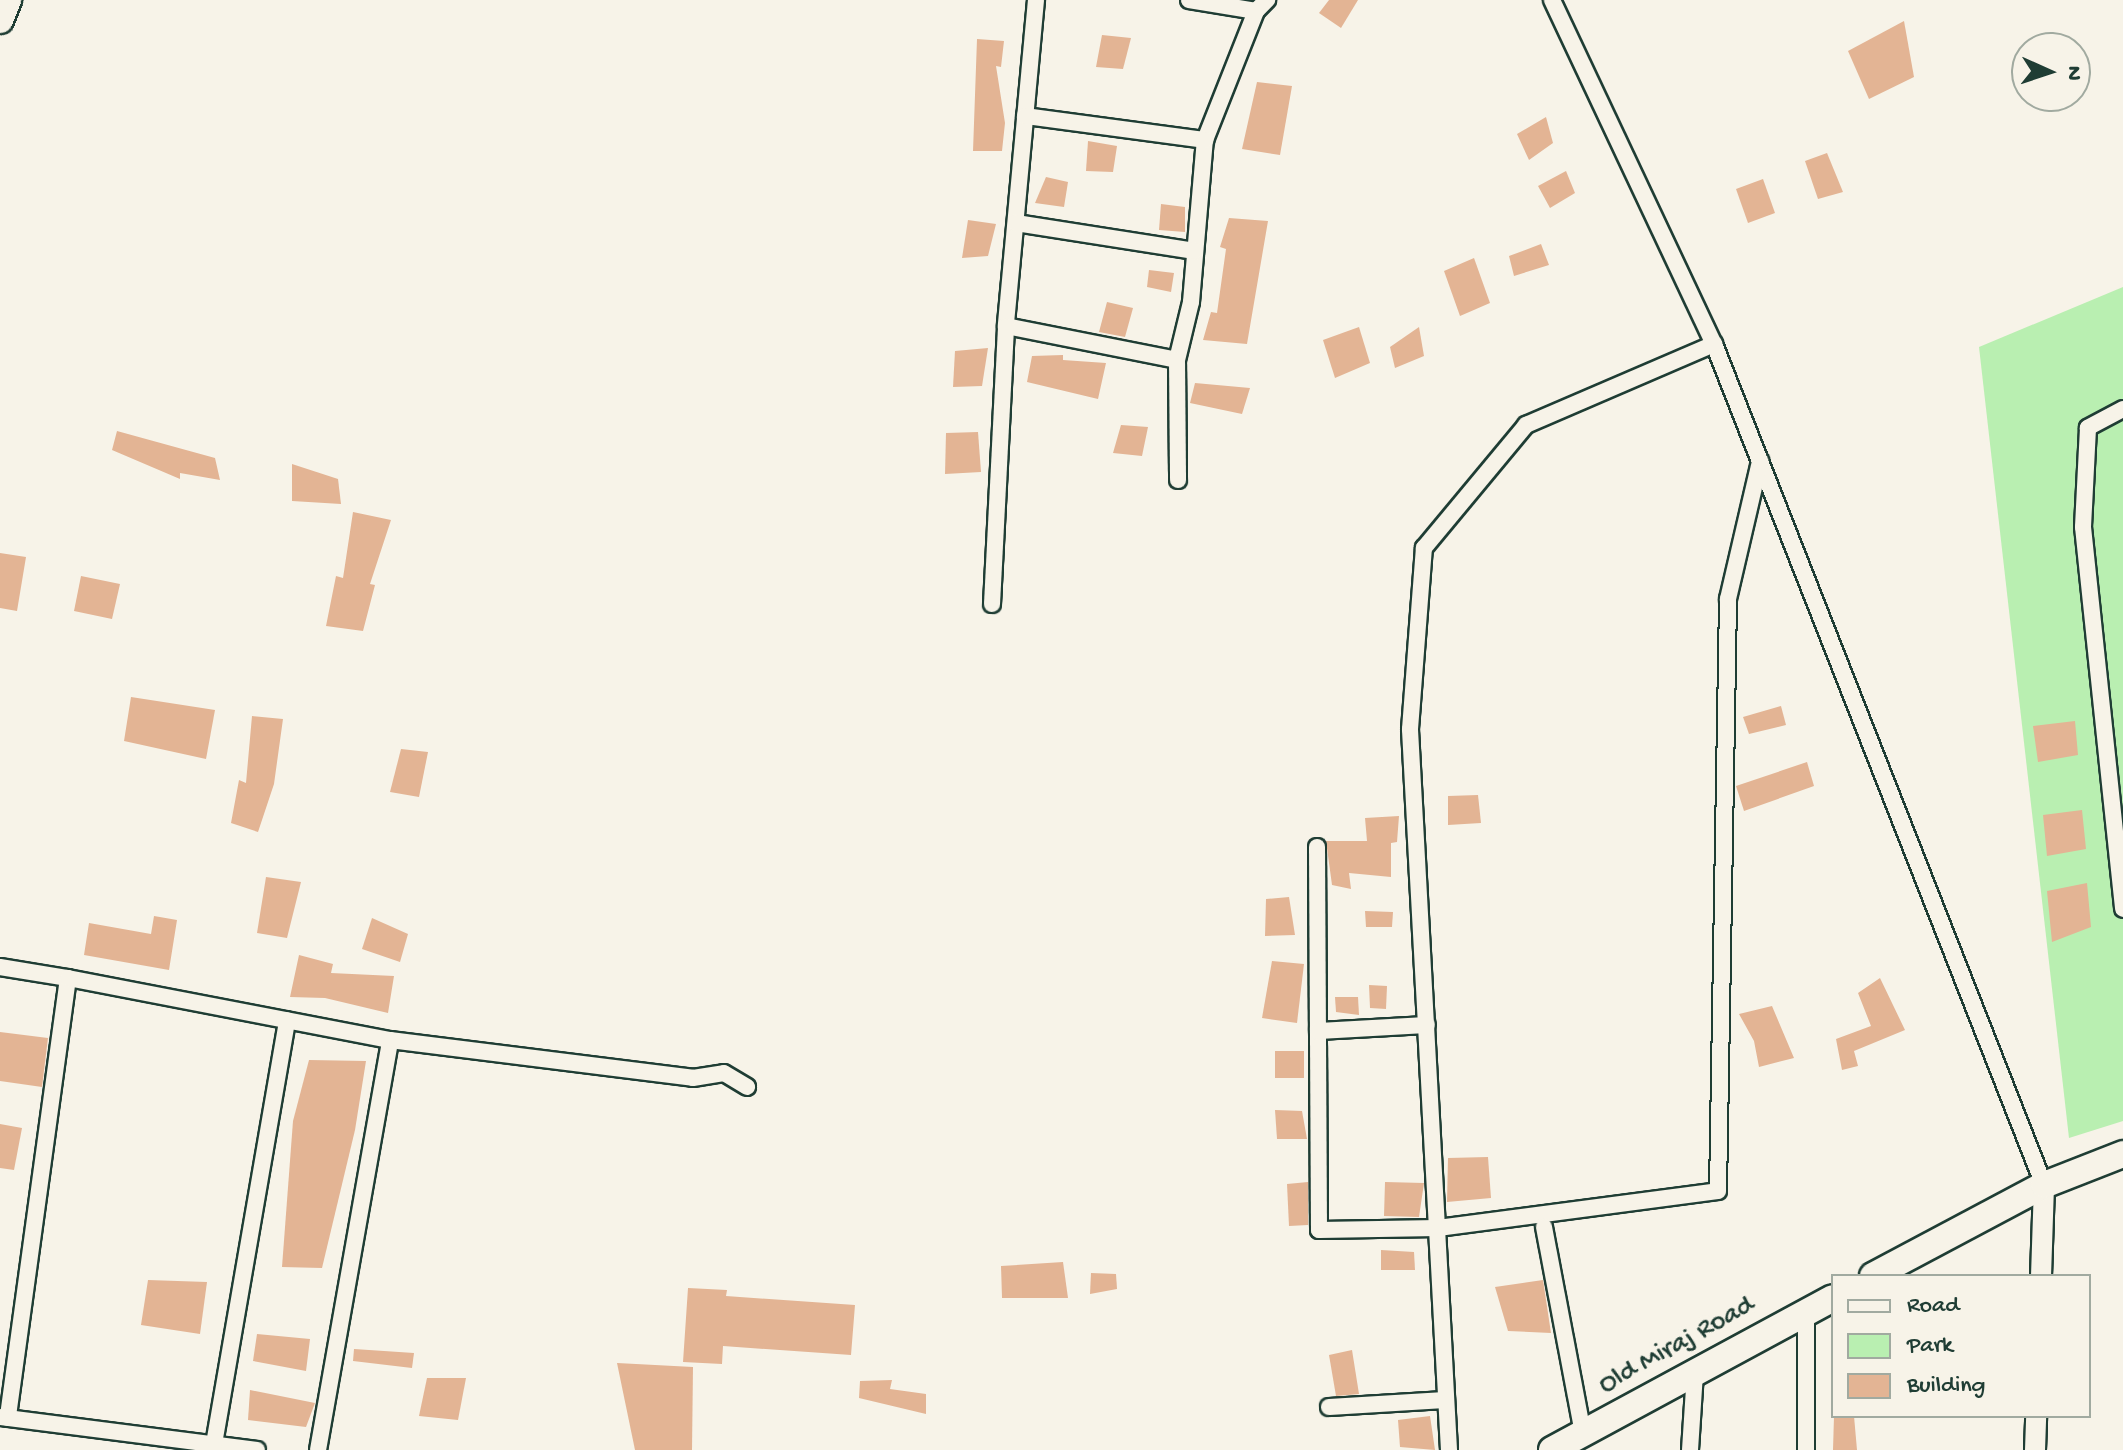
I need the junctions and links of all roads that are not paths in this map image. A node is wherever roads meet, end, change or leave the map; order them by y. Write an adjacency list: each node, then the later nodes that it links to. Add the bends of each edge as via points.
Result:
1 (8, 0): 6 (main road)
2 (1036, 0): 7 (street)
3 (1189, 0): 5 (street)
4 (1552, 0): 12 (street)
5 (1261, 6): 8 (street)
6 (0, 20)
7 (1025, 116): 8 (street); 9 (street)
8 (1205, 140): 10 (street)
9 (1016, 223): 10 (street); 11 (street)
10 (1195, 251): 13 (street, via 1191,302)
11 (1006, 326): 13 (street); 17 (street)
12 (1714, 344): 15 (street); 23 (street, via 1526,425 1424,548 1410,729)
13 (1177, 360): 16 (street)
14 (2123, 409): 19 (street, via 2088,428 2083,527)
15 (1760, 461): 28 (street); 30 (street, via 1728,599 1718,1191)
16 (1178, 480)
17 (992, 604)
18 (1317, 847): 24 (street)
19 (2123, 909)
20 (0, 967): 21 (street)
21 (68, 978): 22 (street); 38 (street)
22 (287, 1020): 25 (street); 41 (street)
23 (1427, 1025): 24 (street); 30 (street)
24 (1318, 1031): 30 (street, via 1319,1230)
25 (390, 1040): 26 (street, via 693,1078 724,1073); 43 (street)
26 (747, 1087)
27 (2123, 1154): 28 (main road)
28 (2044, 1185): 31 (main road); 32 (street)
29 (1544, 1227): 40 (street)
30 (1438, 1228): 36 (street)
31 (1877, 1274)
32 (2041, 1274)
33 (1831, 1299): 34 (main road, Old Miraj Road)
34 (1806, 1312): 35 (main road, Old Miraj Road); 47 (street)
35 (1695, 1372): 40 (main road, Old Miraj Road); 46 (street)
36 (1445, 1400): 37 (street); 44 (street)
37 (1329, 1407)
38 (4, 1418): 41 (street)
39 (2036, 1418): 48 (street)
40 (1583, 1434): 45 (main road, Old Miraj Road)
41 (214, 1444): 42 (street)
42 (257, 1450)
43 (318, 1450)
44 (1449, 1450)
45 (1552, 1450)
46 (1690, 1450)
47 (1806, 1450)
48 (2035, 1450)

